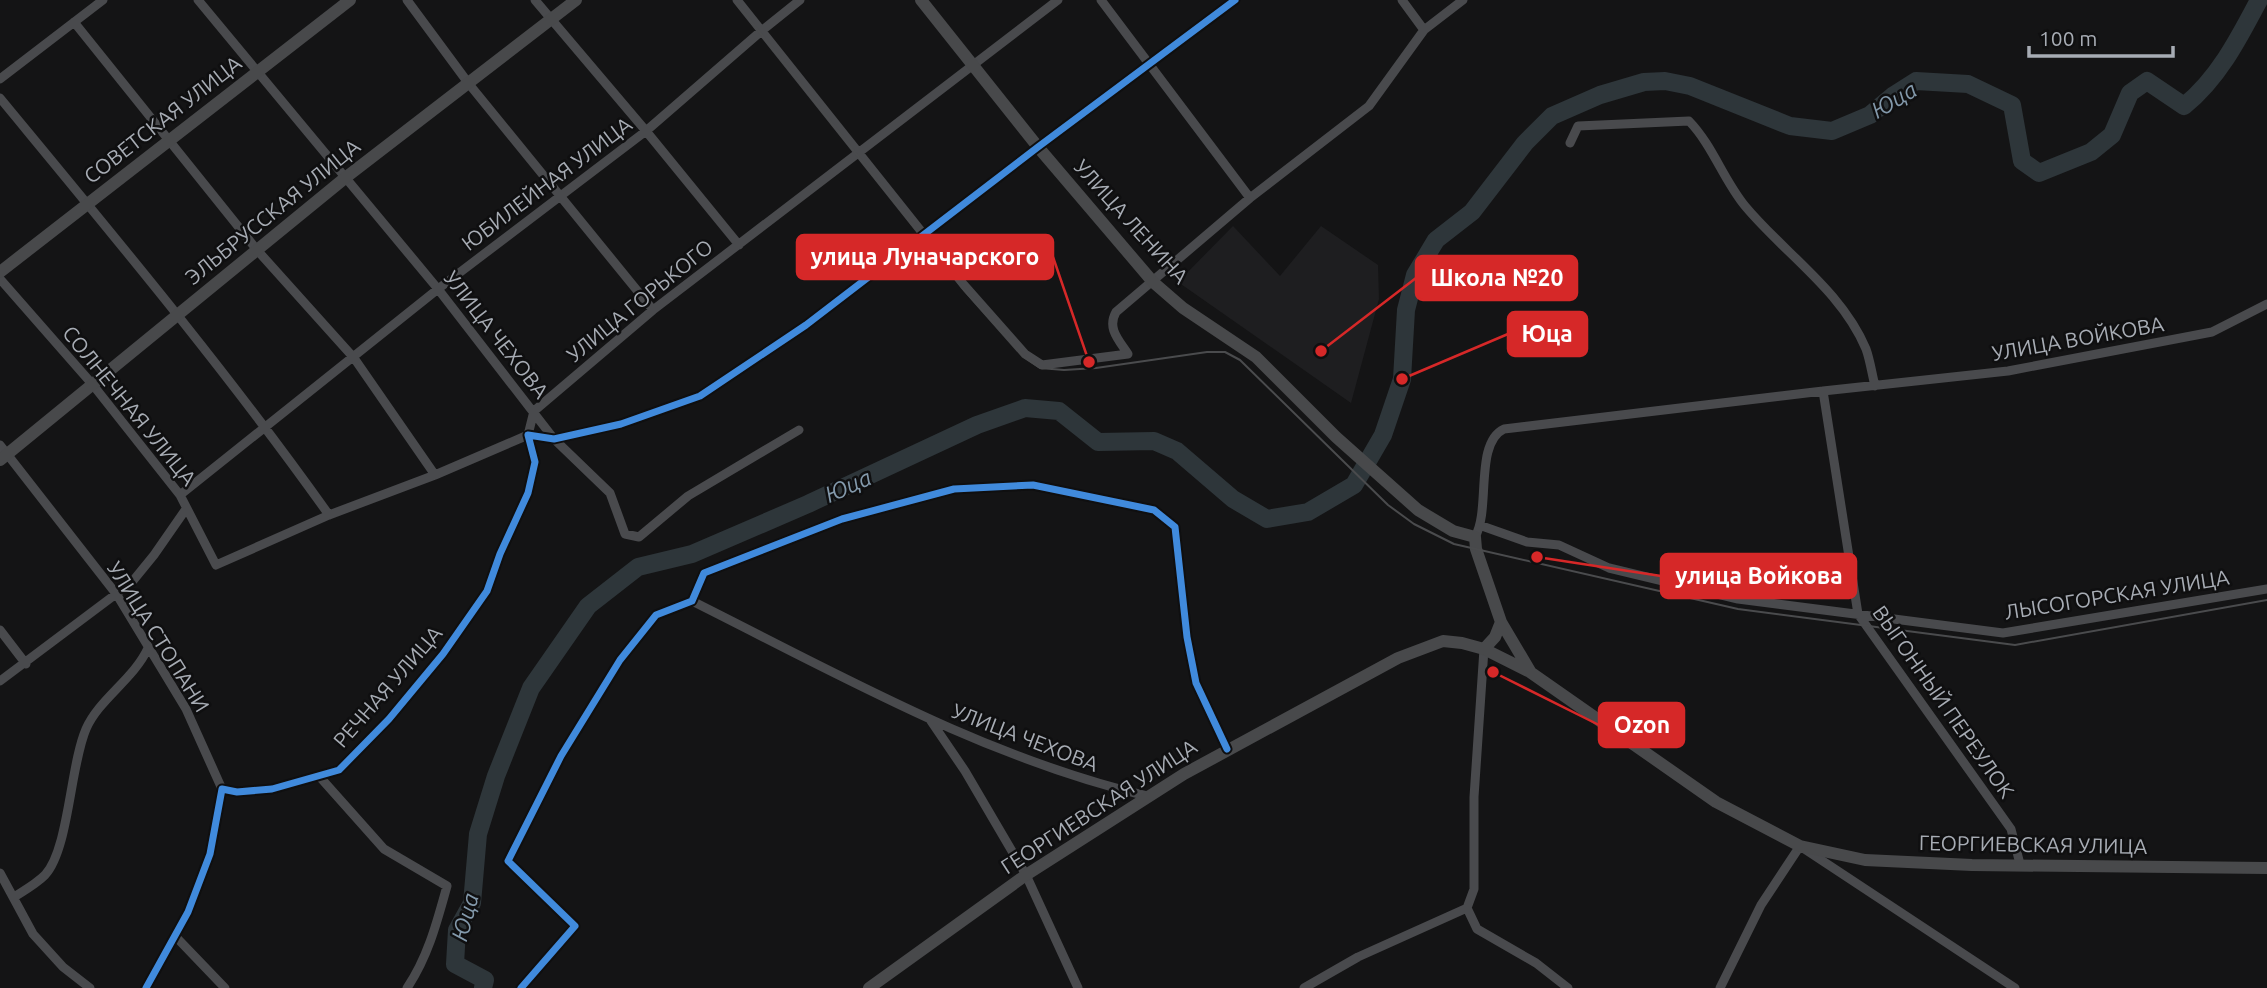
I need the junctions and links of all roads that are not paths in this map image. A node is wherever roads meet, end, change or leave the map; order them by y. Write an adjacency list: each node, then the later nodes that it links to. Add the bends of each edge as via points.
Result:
1 (103, 0): 16 (street)
2 (198, 0): 21 (street, УЛИЦА ЧЕХОВА)
3 (350, 0): 21 (main road, СОВЕТСКАЯ УЛИЦА)
4 (407, 0): 23 (street)
5 (535, 0): 15 (street)
6 (576, 0): 15 (main road, ЭЛЬБРУССКАЯ УЛИЦА)
7 (737, 0): 18 (street)
8 (800, 0): 18 (street, ЮБИЛЕЙНАЯ УЛИЦА)
9 (921, 0): 20 (main road, УЛИЦА ЛЕНИНА)
10 (1058, 0): 20 (street, УЛИЦА ГОРЬКОГО)
11 (1101, 0): 19 (street)
12 (1235, 0): 19 (street)
13 (1402, 0): 17 (street)
14 (1463, 0): 17 (street)
15 (551, 20): 23 (main road, ЭЛЬБРУССКАЯ УЛИЦА); 25 (street)
16 (74, 22): 22 (street); 26 (street)
17 (1424, 30): 32 (street, via 1369,106)
18 (761, 31): 25 (street, ЮБИЛЕЙНАЯ УЛИЦА); 29 (street)
19 (1150, 63): 28 (street); 32 (street)
20 (974, 65): 28 (main road, УЛИЦА ЛЕНИНА); 29 (street, УЛИЦА ГОРЬКОГО)
21 (257, 72): 26 (main road, СОВЕТСКАЯ УЛИЦА); 30 (street, УЛИЦА ЧЕХОВА)
22 (0, 79)
23 (469, 84): 30 (main road, ЭЛЬБРУССКАЯ УЛИЦА); 31 (street)
24 (0, 98): 33 (street)
25 (646, 131): 31 (street, ЮБИЛЕЙНАЯ УЛИЦА); 35 (street)
26 (170, 140): 33 (main road, СОВЕТСКАЯ УЛИЦА); 36 (street)
27 (1570, 143): 46 (street, via 1578,126 1689,121 1745,205 1843,308 1866,350)
28 (1038, 147): 34 (street); 39 (main road, УЛИЦА ЛЕНИНА)
29 (858, 151): 34 (street); 35 (street, УЛИЦА ГОРЬКОГО)
30 (345, 178): 36 (main road, ЭЛЬБРУССКАЯ УЛИЦА); 40 (street, УЛИЦА ЧЕХОВА)
31 (559, 195): 40 (street, ЮБИЛЕЙНАЯ УЛИЦА); 42 (street)
32 (1250, 198): 39 (street)
33 (87, 203): 37 (main road, СОВЕТСКАЯ УЛИЦА); 43 (street)
34 (925, 234): 39 (street, via 1025,354 1042,365 1128,354 1111,321); 52 (street, via 806,325 700,396 621,424)
35 (738, 245): 42 (street, УЛИЦА ГОРЬКОГО)
36 (257, 250): 43 (main road, ЭЛЬБРУССКАЯ УЛИЦА); 44 (street)
37 (0, 272)
38 (0, 279): 45 (street, СОЛНЕЧНАЯ УЛИЦА)
39 (1153, 282): 58 (main road, УЛИЦА ЛЕНИНА, via 1183,308 1256,356 1336,437 1418,510 1453,531)
40 (438, 289): 44 (street, ЮБИЛЕЙНАЯ УЛИЦА); 48 (street, УЛИЦА ЧЕХОВА)
41 (2267, 304): 46 (street, УЛИЦА ВОЙКОВА, via 2212,332 2008,371)
42 (653, 310): 48 (street, УЛИЦА ГОРЬКОГО)
43 (178, 314): 45 (main road, ЭЛЬБРУССКАЯ УЛИЦА); 49 (street)
44 (354, 358): 49 (street, ЮБИЛЕЙНАЯ УЛИЦА); 54 (street)
45 (93, 385): 53 (main road, ЭЛЬБРУССКАЯ УЛИЦА); 55 (street, СОЛНЕЧНАЯ УЛИЦА)
46 (1875, 386): 47 (street, УЛИЦА ВОЙКОВА)
47 (1823, 391): 58 (street, УЛИЦА ВОЙКОВА, via 1504,429 1496,433 1489,450); 62 (street, ВЫГОННЫЙ ПЕРЕУЛОК)
48 (534, 411): 51 (street); 52 (street, УЛИЦА ЧЕХОВА)
49 (266, 427): 55 (street, ЮБИЛЕЙНАЯ УЛИЦА); 57 (street)
50 (799, 430): 52 (street, УЛИЦА ЧЕХОВА, via 688,496 639,537 625,534 610,493)
51 (527, 435): 52 (street); 54 (street); 72 (street, РЕЧНАЯ УЛИЦА, via 535,462 528,493 487,592 389,719 339,770)
52 (554, 439)
53 (2, 453): 60 (street, УЛИЦА СТОПАНИ)
54 (435, 475): 57 (street)
55 (180, 495): 56 (street, СОЛНЕЧНАЯ УЛИЦА)
56 (186, 509): 57 (street, СОЛНЕЧНАЯ УЛИЦА, via 216,565); 60 (street, via 155,555)
57 (329, 515)
58 (1478, 531): 62 (street, ЛЫСОГОРСКАЯ УЛИЦА, via 1559,545 1609,568 1738,599); 63 (main road, via 1476,549)
59 (2267, 589): 62 (street, ЛЫСОГОРСКАЯ УЛИЦА, via 2003,633)
60 (117, 595): 65 (street, УЛИЦА СТОПАНИ); 67 (street)
61 (692, 601): 70 (street, УЛИЦА ЧЕХОВА); 71 (street, via 704,573 842,519 954,489 1033,485 1154,510 1175,527 1196,683); 87 (street, via 656,615 620,660 561,756 508,861 575,926)
62 (1858, 614): 76 (street, ВЫГОННЫЙ ПЕРЕУЛОК, via 2011,830)
63 (1501, 622): 66 (main road); 68 (main road)
64 (0, 629): 67 (street)
65 (148, 648): 73 (street, УЛИЦА СТОПАНИ, via 186,709); 80 (street, via 141,664 86,728 58,849 47,874)
66 (1484, 649): 68 (main road, ГЕОРГИЕВСКАЯ УЛИЦА); 71 (main road, ГЕОРГИЕВСКАЯ УЛИЦА, via 1450,641 1429,645); 81 (street, via 1474,797 1474,889)
67 (26, 664): 69 (street)
68 (1530, 672): 75 (main road, ГЕОРГИЕВСКАЯ УЛИЦА, via 1716,802)
69 (0, 681)
70 (931, 721): 74 (street, УЛИЦА ЧЕХОВА, via 1051,770); 79 (street, УЛИЦА ЧЕХОВА)
71 (1227, 749): 74 (main road, ГЕОРГИЕВСКАЯ УЛИЦА)
72 (319, 776): 73 (street, РЕЧНАЯ УЛИЦА, via 272,789); 86 (street, via 384,849 447,886 434,934)
73 (222, 789): 82 (street, via 210,854)
74 (1147, 796): 79 (main road, ГЕОРГИЕВСКАЯ УЛИЦА)
75 (1800, 846): 76 (main road, ГЕОРГИЕВСКАЯ УЛИЦА, via 1865,860); 92 (street, via 1761,905); 93 (street, ГЕОРГИЕВСКАЯ УЛИЦА)
76 (2020, 864): 77 (main road, ГЕОРГИЕВСКАЯ УЛИЦА)
77 (2267, 868)
78 (0, 873): 80 (street)
79 (1026, 875): 88 (main road, ГЕОРГИЕВСКАЯ УЛИЦА); 89 (street, УЛИЦА ЧЕХОВА)
80 (14, 897): 83 (street, via 33,934)
81 (1467, 908): 90 (street, via 1358,957); 91 (street, via 1477,929 1536,963)
82 (176, 937): 84 (street); 85 (street)
83 (90, 988)
84 (146, 988)
85 (225, 988)
86 (407, 988)
87 (521, 988)
88 (869, 988)
89 (1078, 988)
90 (1304, 988)
91 (1568, 988)
92 (1720, 988)
93 (2015, 988)

